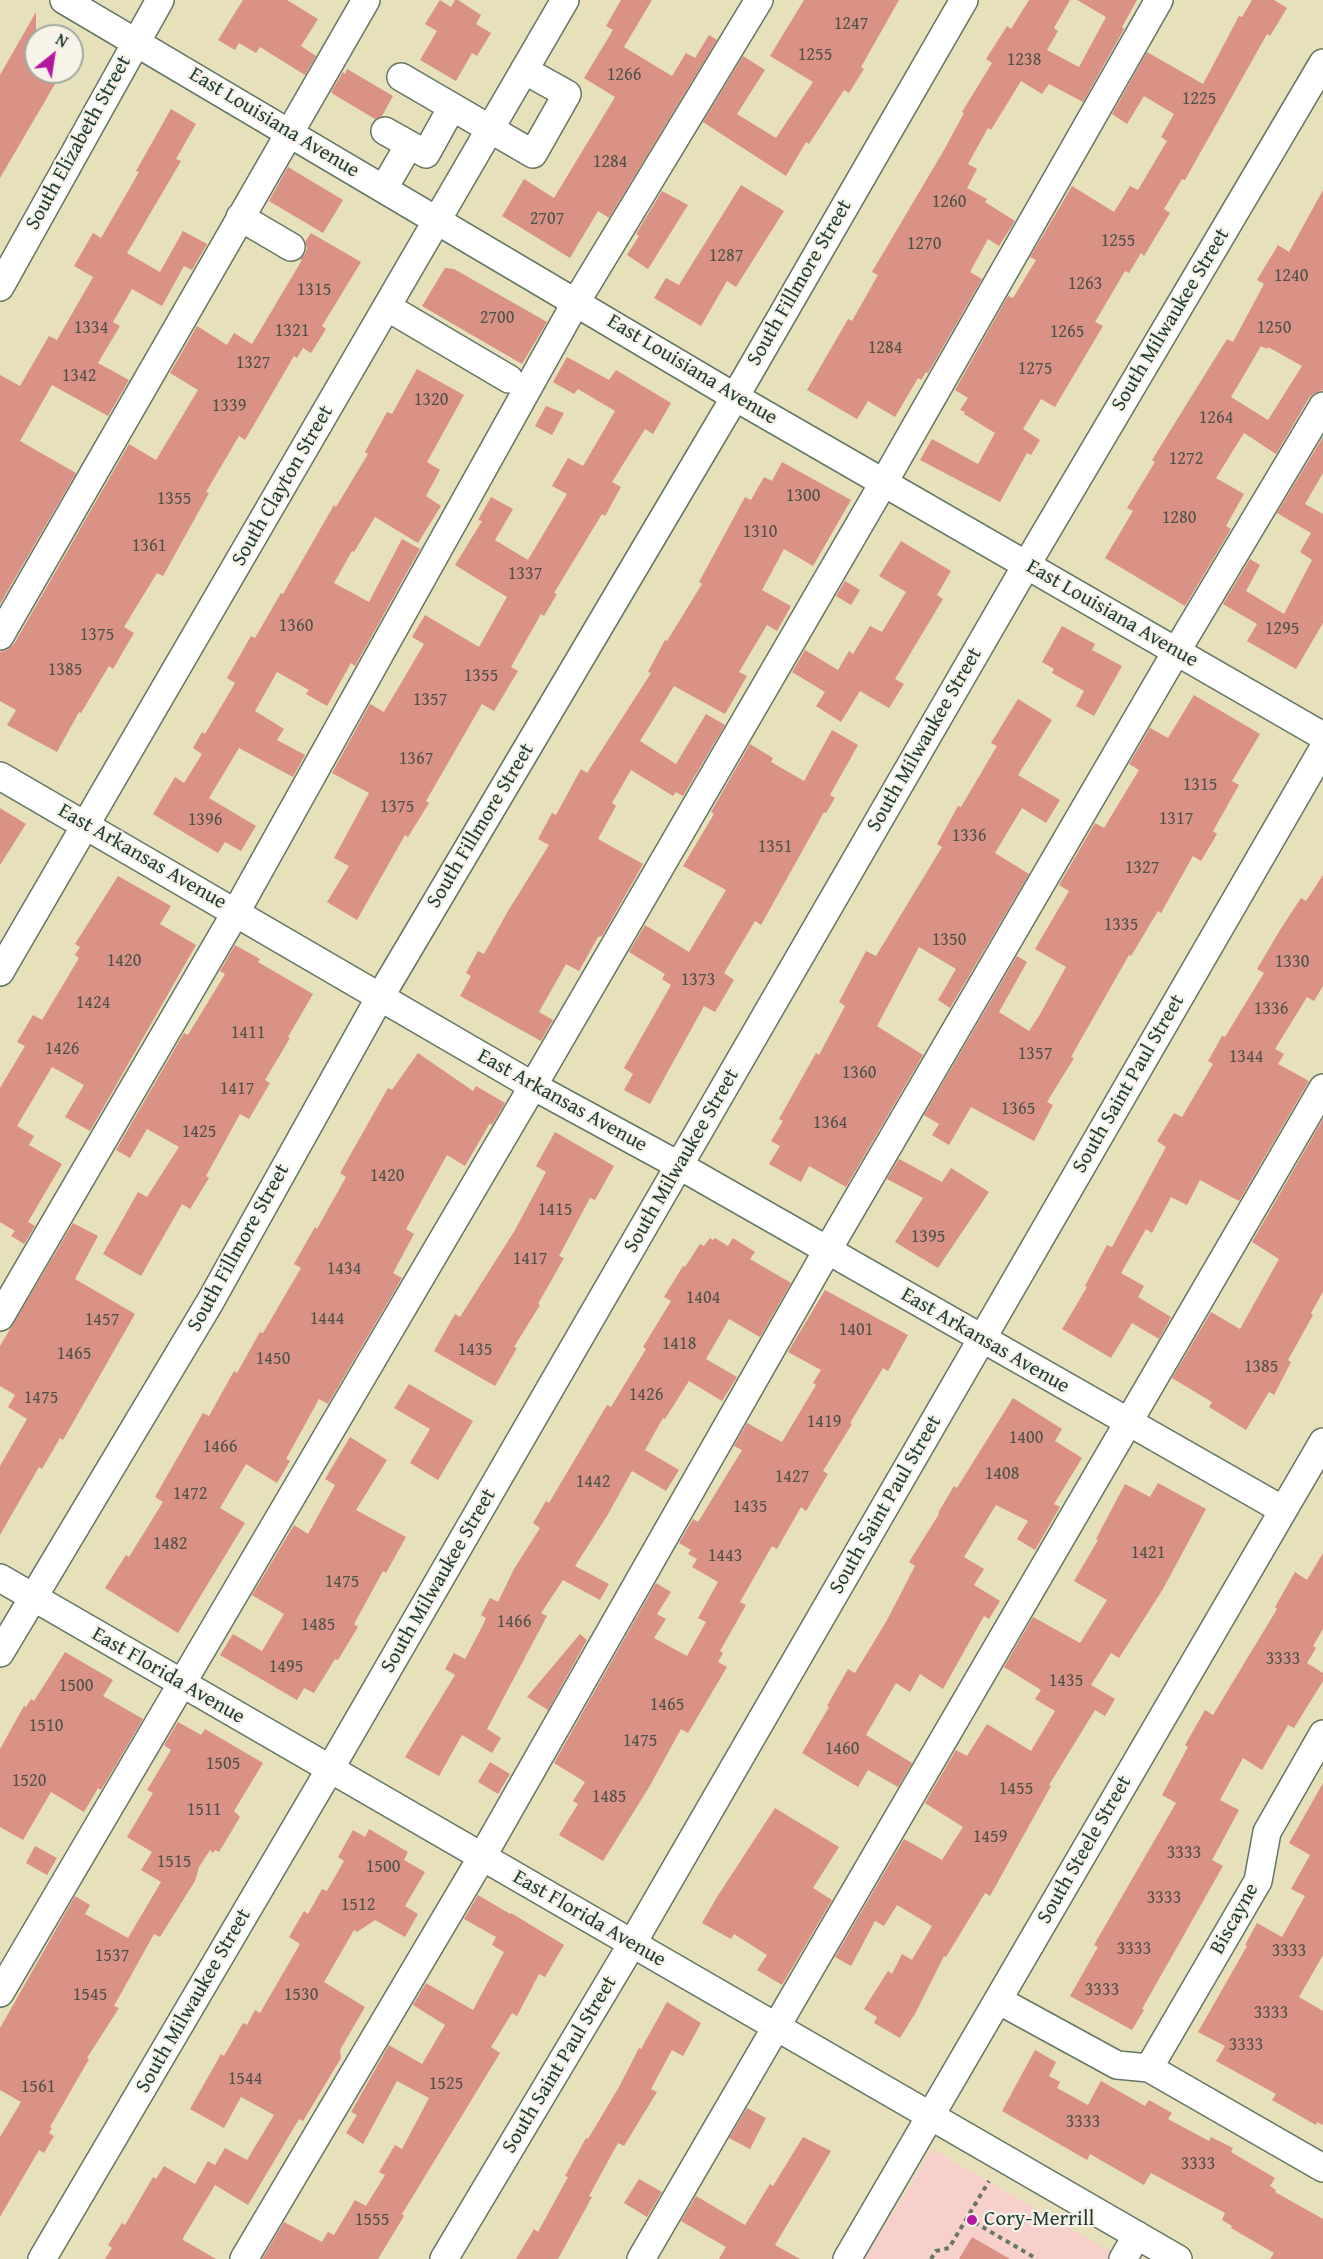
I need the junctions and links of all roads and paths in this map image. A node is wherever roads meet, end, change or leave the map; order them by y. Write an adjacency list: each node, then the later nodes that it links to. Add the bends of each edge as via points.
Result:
1 (64, 0): 8 (street, East Louisiana Avenue)
2 (160, 0): 8 (street, South Elizabeth Street)
3 (366, 0): 15 (street)
4 (565, 0): 10 (street, South Clayton Street)
5 (759, 0): 22 (street)
6 (964, 0): 25 (street, South Fillmore Street)
7 (1159, 0): 27 (street)
8 (135, 41): 15 (street, East Louisiana Avenue); 21 (street, South Elizabeth Street)
9 (1323, 63): 28 (street, South Milwaukee Street)
10 (524, 70): 13 (street, South Clayton Street); 13 (street, via 567,94 533,154)
11 (401, 77): 12 (street)
12 (452, 107): 13 (street); 16 (street, via 426,154)
13 (490, 129): 19 (street, South Clayton Street)
14 (385, 131): 16 (street)
15 (288, 132): 17 (street, East Louisiana Avenue); 18 (street)
16 (409, 145): 17 (street)
17 (384, 188): 19 (street, East Louisiana Avenue)
18 (240, 217): 20 (street); 29 (street)
19 (437, 219): 22 (street, East Louisiana Avenue); 23 (street, South Clayton Street)
20 (291, 247)
21 (0, 286)
22 (576, 302): 25 (street, East Louisiana Avenue); 35 (street)
23 (387, 307): 24 (street); 34 (street, South Clayton Street)
24 (509, 380)
25 (735, 397): 27 (street, East Louisiana Avenue); 37 (street, South Fillmore Street)
26 (1323, 406): 30 (street)
27 (884, 482): 28 (street, East Louisiana Avenue); 38 (street)
28 (1026, 564): 30 (street, East Louisiana Avenue); 40 (street, South Milwaukee Street)
29 (0, 636)
30 (1176, 652): 31 (street, East Louisiana Avenue); 41 (street)
31 (1323, 736)
32 (1323, 749): 43 (street, South Saint Paul Street)
33 (0, 776): 34 (street, East Arkansas Avenue)
34 (87, 825): 35 (street, East Arkansas Avenue); 36 (street, South Clayton Street)
35 (236, 912): 37 (street, East Arkansas Avenue); 42 (street)
36 (0, 972)
37 (380, 996): 38 (street, East Arkansas Avenue); 48 (street, South Fillmore Street, via 210,1302)
38 (533, 1086): 40 (street, East Arkansas Avenue); 50 (street)
39 (1323, 1088): 44 (street)
40 (680, 1166): 41 (street, East Arkansas Avenue); 52 (street, South Milwaukee Street)
41 (827, 1251): 43 (street, East Arkansas Avenue); 53 (street)
42 (0, 1317)
43 (982, 1340): 44 (street, East Arkansas Avenue); 54 (street, South Saint Paul Street)
44 (1128, 1422): 46 (street, East Arkansas Avenue); 57 (street)
45 (1323, 1442): 46 (street, South Steele Street)
46 (1283, 1510): 56 (street, South Steele Street)
47 (0, 1578): 48 (street, East Florida Avenue)
48 (33, 1598): 49 (street, South Fillmore Street); 50 (street, East Florida Avenue)
49 (0, 1653)
50 (183, 1684): 52 (street, East Florida Avenue); 55 (street)
51 (1323, 1734): 58 (street, Biscayne, via 1267,1832 1258,1881)
52 (330, 1769): 53 (street, East Florida Avenue); 64 (street, South Milwaukee Street)
53 (482, 1857): 54 (street, East Florida Avenue); 65 (street)
54 (632, 1944): 57 (street, East Florida Avenue); 66 (street, South Saint Paul Street)
55 (0, 1993)
56 (998, 2000): 58 (street, via 1117,2064); 59 (street, South Steele Street)
57 (776, 2027): 59 (street, East Florida Avenue); 67 (street)
58 (1149, 2068): 60 (street)
59 (931, 2116): 63 (street, East Florida Avenue); 68 (street, South Steele Street)
60 (1323, 2168)
61 (989, 2181): 62 (path)
62 (967, 2218): 69 (path, via 949,2248 936,2251); 70 (path)
63 (1137, 2235): 71 (street); 72 (street, East Florida Avenue)
64 (42, 2259)
65 (244, 2259)
66 (444, 2259)
67 (641, 2259)
68 (847, 2259)
69 (931, 2259)
70 (1037, 2259)
71 (1123, 2259)
72 (1178, 2259)

